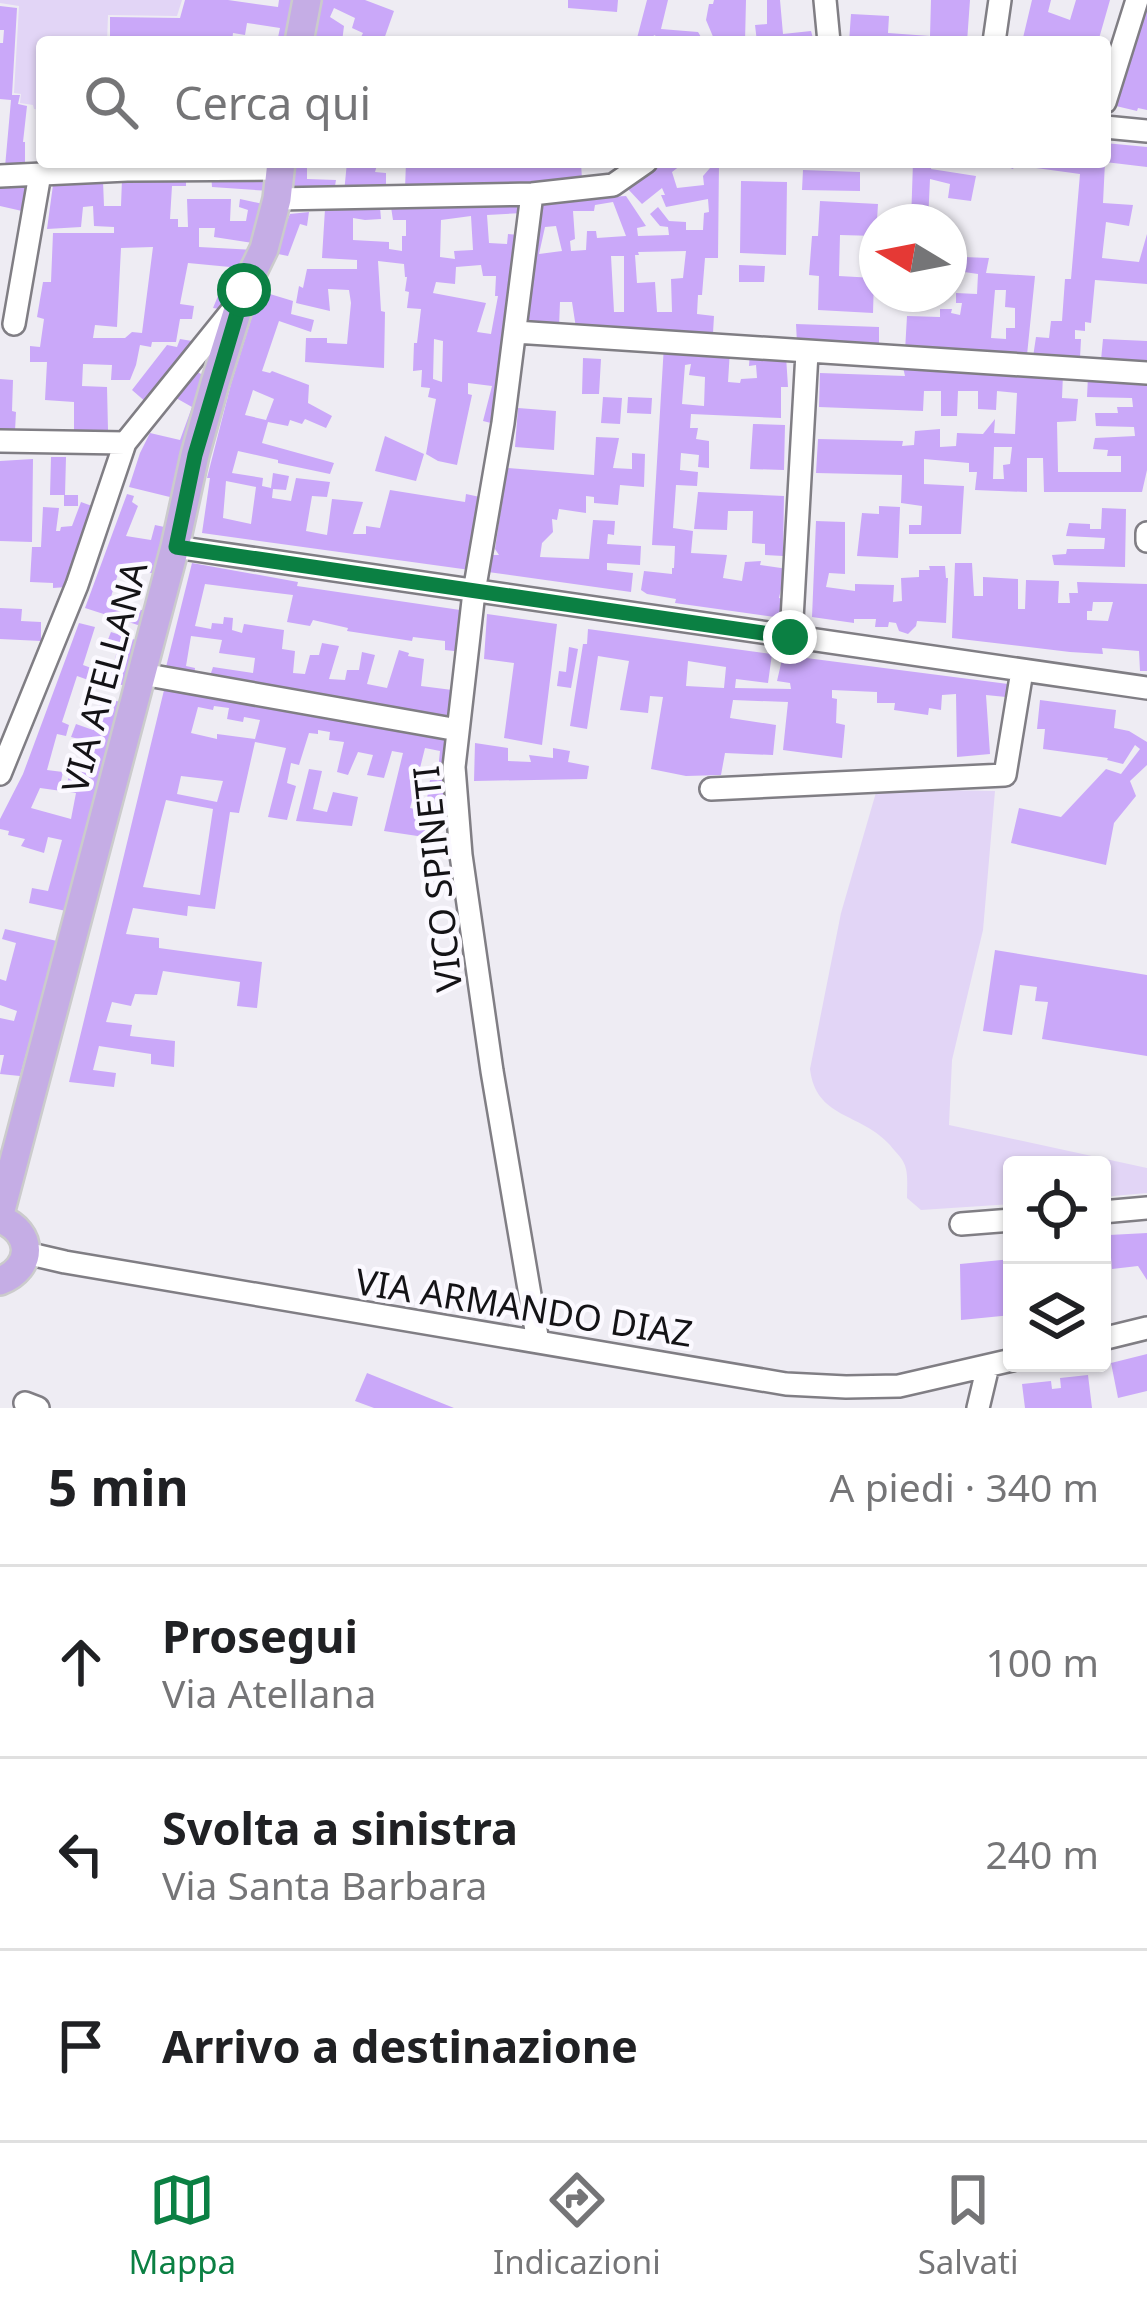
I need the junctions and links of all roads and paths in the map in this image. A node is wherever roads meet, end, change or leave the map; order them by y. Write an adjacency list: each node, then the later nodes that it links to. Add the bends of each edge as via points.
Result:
1 (307, 0): 5 (main road)
2 (825, 0): 6 (street)
3 (1000, 0): 7 (street)
4 (1137, 0): 8 (street)
5 (300, 36)
6 (828, 36)
7 (995, 36)
8 (1111, 83)
9 (1111, 128): 10 (street)
10 (1147, 131)
11 (204, 168): 14 (street)
12 (280, 168): 17 (main road, VIA ATELLANA)
13 (637, 168): 16 (street, via 613,185)
14 (40, 174): 15 (street); 19 (street)
15 (0, 176)
16 (532, 194): 17 (street); 20 (street, VICO SPINETI)
17 (277, 199): 18 (main road, VIA ATELLANA)
18 (242, 298): 24 (street); 25 (main road, VIA ATELLANA)
19 (14, 324)
20 (515, 332): 21 (street); 26 (street, VICO SPINETI)
21 (807, 353): 22 (street); 27 (street)
22 (1147, 373)
23 (0, 441): 24 (street)
24 (125, 443): 32 (street, via 77,585)
25 (176, 547): 26 (street); 29 (main road, VIA ATELLANA)
26 (474, 592): 27 (street); 31 (street, VICO SPINETI)
27 (790, 637): 28 (street)
28 (1022, 670): 30 (street); 34 (street, via 1005,775)
29 (142, 674): 31 (street); 37 (main road, VIA ATELLANA)
30 (1147, 688)
31 (458, 730): 44 (street, VICO SPINETI, via 461,855)
32 (6, 748): 33 (street)
33 (0, 774)
34 (711, 789)
35 (1147, 1208): 36 (street)
36 (1111, 1211)
37 (0, 1216): 40 (main road, via 22,1234)
38 (1003, 1221): 39 (street)
39 (961, 1224)
40 (26, 1253): 41 (main road, via 15,1274); 44 (street, VIA ARMANDO DIAZ)
41 (0, 1281)
42 (1147, 1328): 43 (street)
43 (1111, 1337)
44 (538, 1342): 46 (street, VIA ARMANDO DIAZ, via 786,1384 899,1386)
45 (1003, 1362): 46 (street, VIA ARMANDO DIAZ)
46 (988, 1366): 47 (street)
47 (978, 1408)

